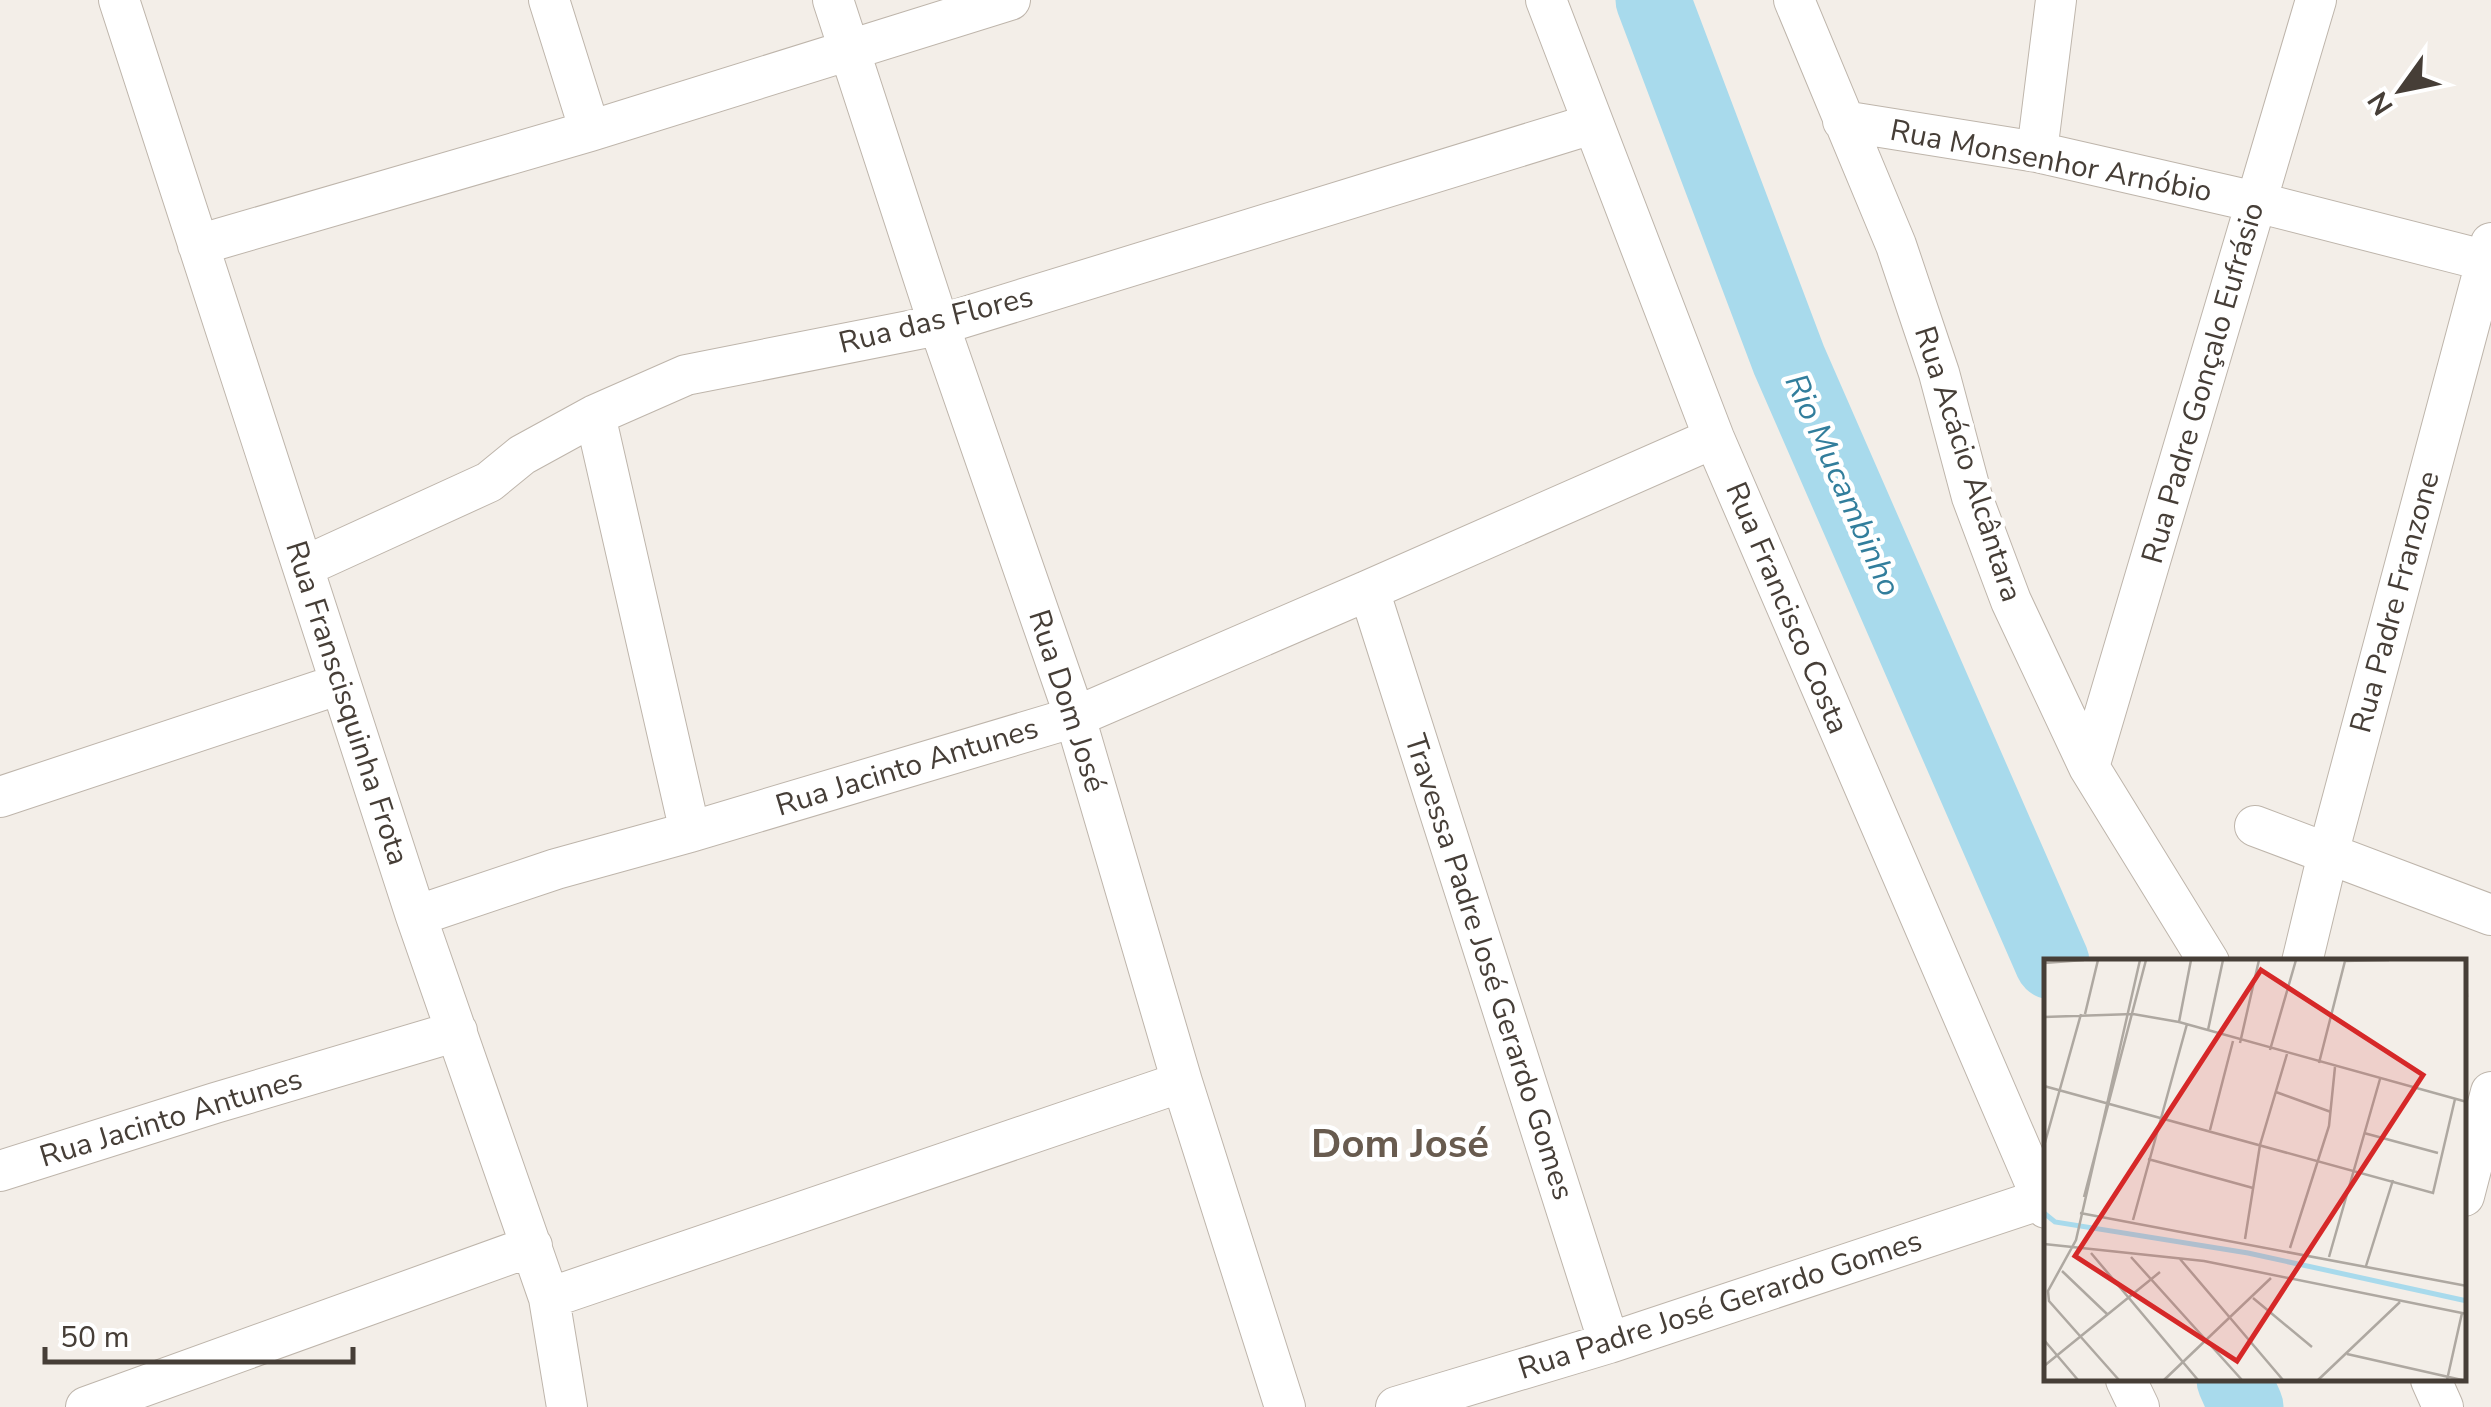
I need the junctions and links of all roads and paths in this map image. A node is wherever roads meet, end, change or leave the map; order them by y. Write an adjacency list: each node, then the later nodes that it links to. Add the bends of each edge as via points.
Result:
1 (119, 0): 15 (street, Rua Franscisquinha Frota)
2 (549, 0): 12 (street)
3 (834, 0): 9 (street, Rua Dom José)
4 (1010, 0): 9 (street)
5 (1546, 0): 11 (street, Rua Francisco Costa)
6 (1794, 0): 10 (street, Rua Acácio Alcântara)
7 (2056, 0): 13 (street)
8 (2316, 0): 14 (street, Rua Padre Gonçalo Eufrásio)
9 (848, 50): 12 (street); 17 (street, Rua Dom José)
10 (1844, 122): 13 (street, Rua Monsenhor Arnóbio); 24 (street, Rua Acácio Alcântara, via 1896,245 2011,601)
11 (1592, 124): 17 (street, Rua das Flores); 19 (street, Rua Francisco Costa)
12 (590, 131): 15 (street)
13 (2038, 152): 14 (street, Rua Monsenhor Arnóbio)
14 (2256, 202): 16 (street, Rua Monsenhor Arnóbio); 24 (street, Rua Padre Gonçalo Eufrásio)
15 (198, 244): 20 (street, Rua Franscisquinha Frota)
16 (2489, 255): 28 (street, Rua Padre Franzone)
17 (939, 325): 18 (street, Rua das Flores, via 686,375); 23 (street, Rua Dom José)
18 (594, 415): 20 (street, Rua das Flores, via 522,454 489,482); 27 (street)
19 (1714, 438): 21 (street, Rua Jacinto Antunes); 38 (street, Rua Francisco Costa)
20 (304, 567): 22 (street, Rua Franscisquinha Frota)
21 (1369, 590): 23 (street, Rua Jacinto Antunes); 41 (street, Travessa Padre José Gerardo Gomes)
22 (340, 684): 25 (street); 30 (street, Rua Franscisquinha Frota)
23 (1074, 717): 27 (street, Rua Jacinto Antunes); 34 (street, Rua Dom José)
24 (2090, 767): 31 (street, Rua Acácio Alcântara)
25 (0, 797)
26 (2255, 826): 28 (street)
27 (690, 832): 30 (street, Rua Jacinto Antunes)
28 (2328, 854): 29 (street); 32 (street, Rua Padre Franzone)
29 (2491, 915)
30 (416, 916): 33 (street, Rua Franscisquinha Frota)
31 (2208, 959)
32 (2303, 959)
33 (457, 1031): 36 (street, Rua Jacinto Antunes); 39 (street, Rua Franscisquinha Frota)
34 (1182, 1082): 40 (street); 46 (street, Rua Dom José)
35 (2491, 1092): 37 (street)
36 (0, 1171)
37 (2466, 1188)
38 (2044, 1204): 41 (street, Rua Padre José Gerardo Gomes)
39 (532, 1246): 40 (street, Rua Franscisquinha Frota); 44 (street)
40 (549, 1298): 45 (street, Rua Franscisquinha Frota)
41 (1609, 1344): 47 (street, Rua Padre José Gerardo Gomes)
42 (2127, 1382): 48 (street)
43 (2431, 1382): 49 (street)
44 (86, 1407)
45 (567, 1407)
46 (1285, 1407)
47 (1396, 1407)
48 (2139, 1407)
49 (2444, 1407)

